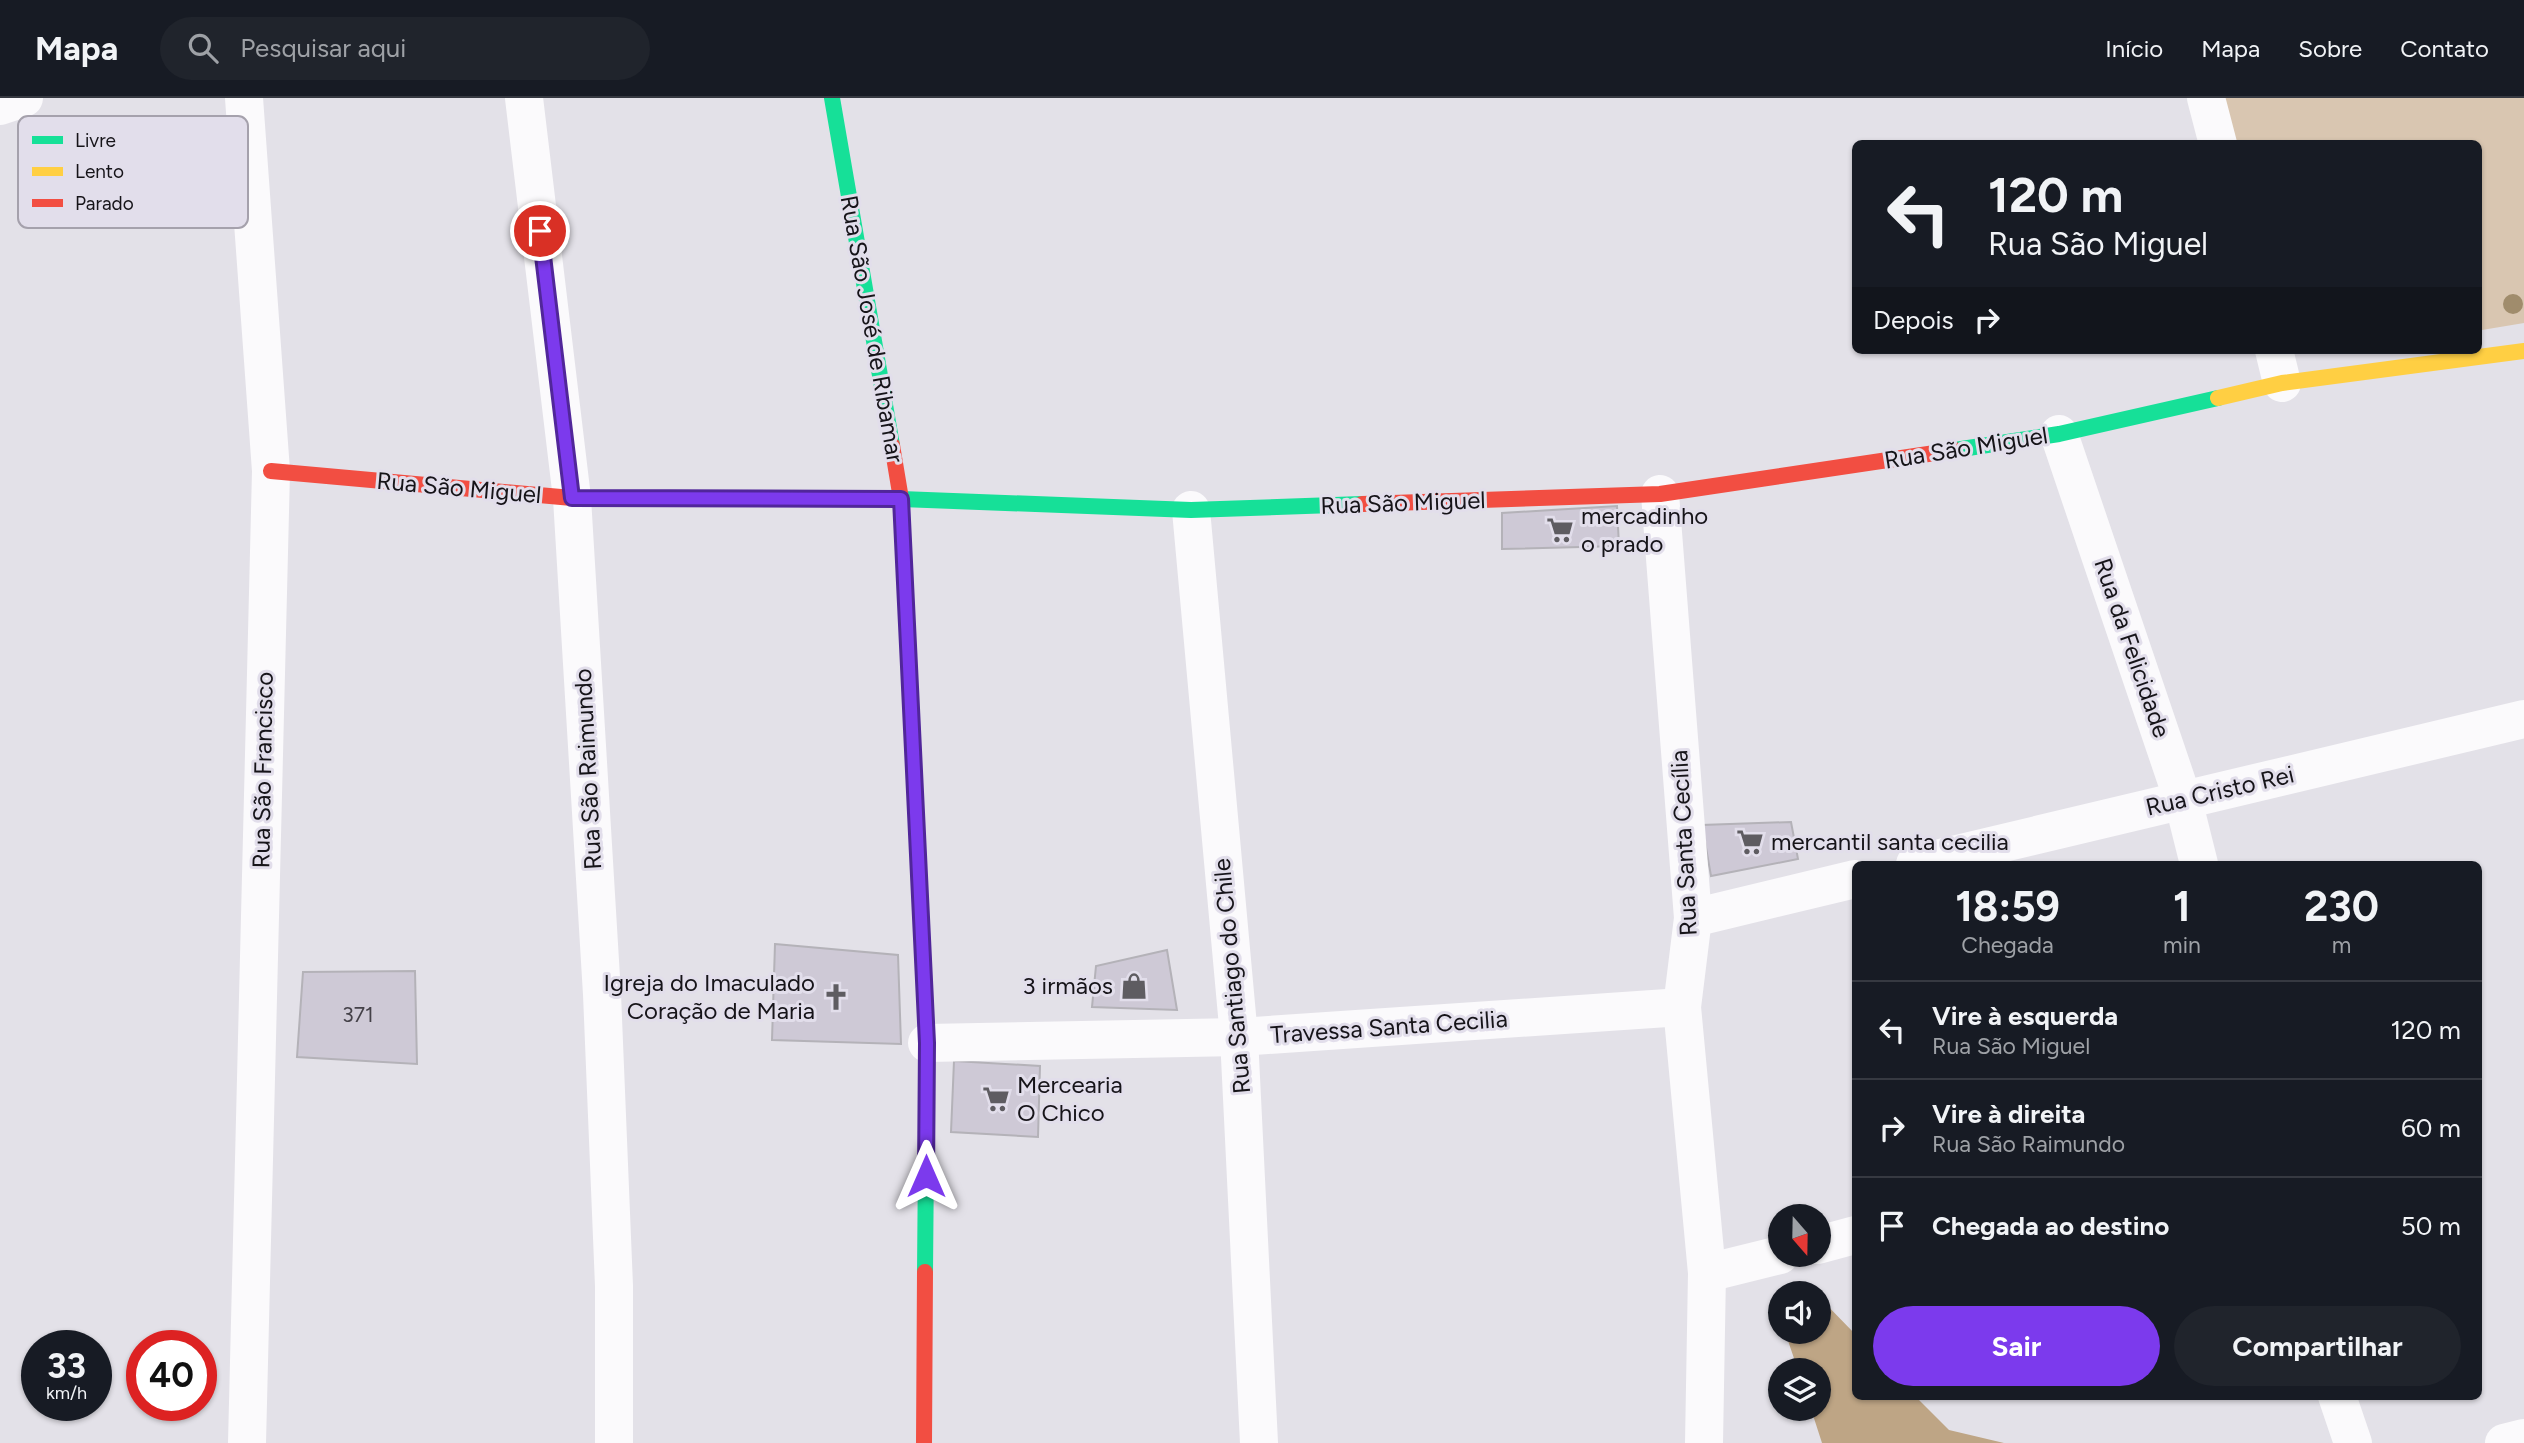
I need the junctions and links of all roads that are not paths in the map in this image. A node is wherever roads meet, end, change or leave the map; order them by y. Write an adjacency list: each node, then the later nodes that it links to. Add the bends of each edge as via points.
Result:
1 (24, 98): 6 (street)
2 (244, 98): 7 (street, Rua São Francisco)
3 (524, 98): 17 (street, Rua São Raimundo)
4 (832, 98): 18 (street, Rua São José de Ribamar)
5 (2206, 98): 8 (street)
6 (0, 106)
7 (245, 116)
8 (2217, 140)
9 (248, 153): 15 (street, Rua São Francisco)
10 (2524, 351): 12 (street, Rua São Miguel)
11 (2475, 354): 13 (street, Rua São Miguel)
12 (2482, 354)
13 (2278, 366): 14 (street, Rua São Miguel)
14 (2059, 434): 16 (street, Rua São Miguel); 21 (street, Rua da Felicidade)
15 (271, 471): 17 (street, Rua São Miguel); 34 (street, Rua São Francisco)
16 (1660, 494): 19 (street, Rua São Miguel); 25 (street, Rua Santa Cecília)
17 (572, 498): 18 (street, Rua São Miguel); 35 (street, Rua São Raimundo, via 602,1008 614,1286)
18 (901, 499): 19 (street, Rua São Miguel); 28 (street, Rua São José de Ribamar)
19 (1191, 510): 27 (street, Rua Santiago do Chile)
20 (2524, 719): 21 (street, Rua Cristo Rei)
21 (2183, 800): 22 (street, Rua Cristo Rei); 23 (street, Rua da Felicidade)
22 (1928, 861)
23 (2198, 861)
24 (1852, 880): 25 (street)
25 (1693, 918): 26 (street, Rua Santa Cecília)
26 (1682, 1007): 27 (street, Travessa Santa Cecilia); 32 (street, Rua Santa Cecília)
27 (1239, 1037): 28 (street, Travessa Santa Cecilia); 37 (street, Rua Santiago do Chile)
28 (927, 1043): 36 (street, Rua São José de Ribamar)
29 (1852, 1236): 30 (street)
30 (1831, 1241)
31 (1768, 1258): 32 (street)
32 (1707, 1273): 38 (street, Rua Santa Cecília)
33 (2524, 1438): 39 (street)
34 (247, 1443)
35 (614, 1443)
36 (924, 1443)
37 (1259, 1443)
38 (1704, 1443)
39 (2504, 1443)

